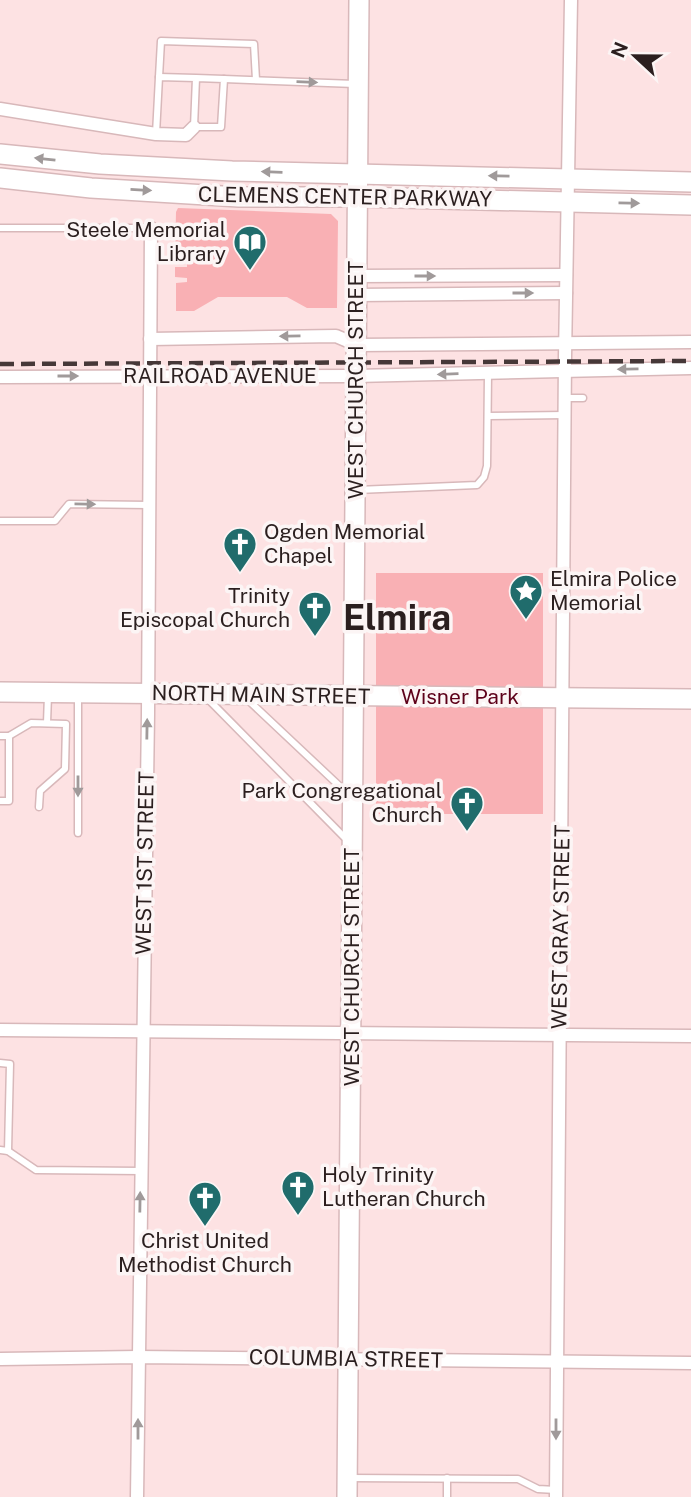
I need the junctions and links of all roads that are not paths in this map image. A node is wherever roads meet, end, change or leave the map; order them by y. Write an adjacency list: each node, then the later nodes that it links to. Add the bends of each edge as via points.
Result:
1 (359, 0): 7 (main road, WEST CHURCH STREET)
2 (571, 0): 13 (street, WEST GRAY STREET)
3 (159, 77): 4 (lane); 6 (lane, via 161,41 254,44); 10 (lane)
4 (196, 78): 5 (lane); 9 (lane)
5 (224, 79): 6 (lane); 9 (lane, via 221,127)
6 (256, 80): 7 (lane, one-way to 7)
7 (359, 84): 15 (main road, WEST CHURCH STREET)
8 (0, 108): 10 (street)
9 (194, 127): 10 (street, via 186,135)
10 (156, 134)
11 (0, 154): 15 (main road, CLEMENS CENTER PARKWAY, one-way to 11, via 232,171)
12 (0, 178): 15 (main road, CLEMENS CENTER PARKWAY, one-way to 15, via 239,197)
13 (568, 178): 14 (main road, CLEMENS CENTER PARKWAY); 15 (main road, CLEMENS CENTER PARKWAY, one-way to 15); 16 (street, WEST GRAY STREET)
14 (691, 182)
15 (358, 186): 16 (main road, CLEMENS CENTER PARKWAY); 21 (main road, WEST CHURCH STREET)
16 (567, 202): 17 (main road, CLEMENS CENTER PARKWAY, one-way to 17); 20 (street, WEST GRAY STREET)
17 (691, 205)
18 (0, 228): 19 (lane)
19 (150, 228): 23 (street, WEST 1ST STREET)
20 (566, 275): 21 (street, one-way to 20); 22 (street, WEST GRAY STREET)
21 (357, 285): 22 (street, one-way to 22); 26 (main road, WEST CHURCH STREET)
22 (566, 293): 24 (street, WEST GRAY STREET)
23 (150, 338): 26 (street, RAILROAD AVENUE, one-way to 23, via 336,336); 30 (street, WEST 1ST STREET)
24 (565, 342): 25 (street, RAILROAD AVENUE); 26 (street, RAILROAD AVENUE); 27 (street, WEST GRAY STREET)
25 (691, 342)
26 (357, 345): 31 (main road, WEST CHURCH STREET)
27 (565, 364): 28 (street, RAILROAD AVENUE, one-way to 27); 29 (street, RAILROAD AVENUE); 33 (street, WEST GRAY STREET)
28 (691, 368)
29 (488, 373): 31 (street, RAILROAD AVENUE, one-way to 31); 36 (lane)
30 (149, 376): 31 (street, RAILROAD AVENUE); 32 (street, RAILROAD AVENUE, one-way to 30); 38 (street, WEST 1ST STREET)
31 (356, 376): 37 (main road, WEST CHURCH STREET)
32 (0, 377)
33 (565, 398): 34 (lane); 35 (street, WEST GRAY STREET)
34 (583, 398)
35 (565, 415): 36 (lane); 47 (street, WEST GRAY STREET)
36 (488, 416): 37 (lane, via 487,466 477,485)
37 (355, 490): 46 (main road, WEST CHURCH STREET)
38 (149, 505): 39 (lane, one-way to 38, via 54,521 69,504); 43 (street, WEST 1ST STREET)
39 (0, 521)
40 (0, 692): 41 (main road, NORTH MAIN STREET)
41 (48, 693): 42 (main road, NORTH MAIN STREET); 49 (lane)
42 (78, 694): 43 (main road, NORTH MAIN STREET); 55 (lane, one-way to 55)
43 (148, 694): 44 (main road, NORTH MAIN STREET); 58 (street, WEST 1ST STREET, one-way to 43)
44 (204, 695): 45 (main road, NORTH MAIN STREET); 56 (lane)
45 (243, 695): 46 (main road, NORTH MAIN STREET); 52 (lane)
46 (354, 696): 47 (main road, NORTH MAIN STREET); 52 (main road, WEST CHURCH STREET)
47 (564, 698): 48 (main road, NORTH MAIN STREET); 60 (street, WEST GRAY STREET)
48 (691, 699)
49 (47, 723): 51 (lane, via 32,723); 54 (lane, via 65,724 65,769 40,792)
50 (0, 736): 51 (lane)
51 (9, 736): 53 (lane, via 9,801)
52 (353, 798): 56 (main road, WEST CHURCH STREET)
53 (0, 801)
54 (39, 807)
55 (78, 833)
56 (353, 846): 59 (main road, WEST CHURCH STREET)
57 (0, 1030): 58 (street)
58 (142, 1031): 59 (street); 64 (street, WEST 1ST STREET)
59 (352, 1033): 60 (street); 67 (main road, WEST CHURCH STREET)
60 (560, 1035): 61 (street); 68 (street, WEST GRAY STREET)
61 (691, 1037)
62 (0, 1063): 63 (lane, via 10,1064)
63 (4, 1151): 64 (lane, via 36,1170)
64 (141, 1171): 65 (street, WEST 1ST STREET, one-way to 64)
65 (138, 1357): 66 (street, COLUMBIA STREET); 67 (street, COLUMBIA STREET); 73 (street, WEST 1ST STREET, one-way to 65)
66 (0, 1359)
67 (348, 1359): 68 (street, COLUMBIA STREET); 71 (main road, WEST CHURCH STREET)
68 (556, 1361): 69 (street, COLUMBIA STREET); 72 (street, WEST GRAY STREET, one-way to 72)
69 (691, 1363)
70 (447, 1478): 71 (lane); 72 (lane, via 518,1479); 74 (lane)
71 (347, 1487)
72 (556, 1493)
73 (137, 1497)
74 (447, 1497)

